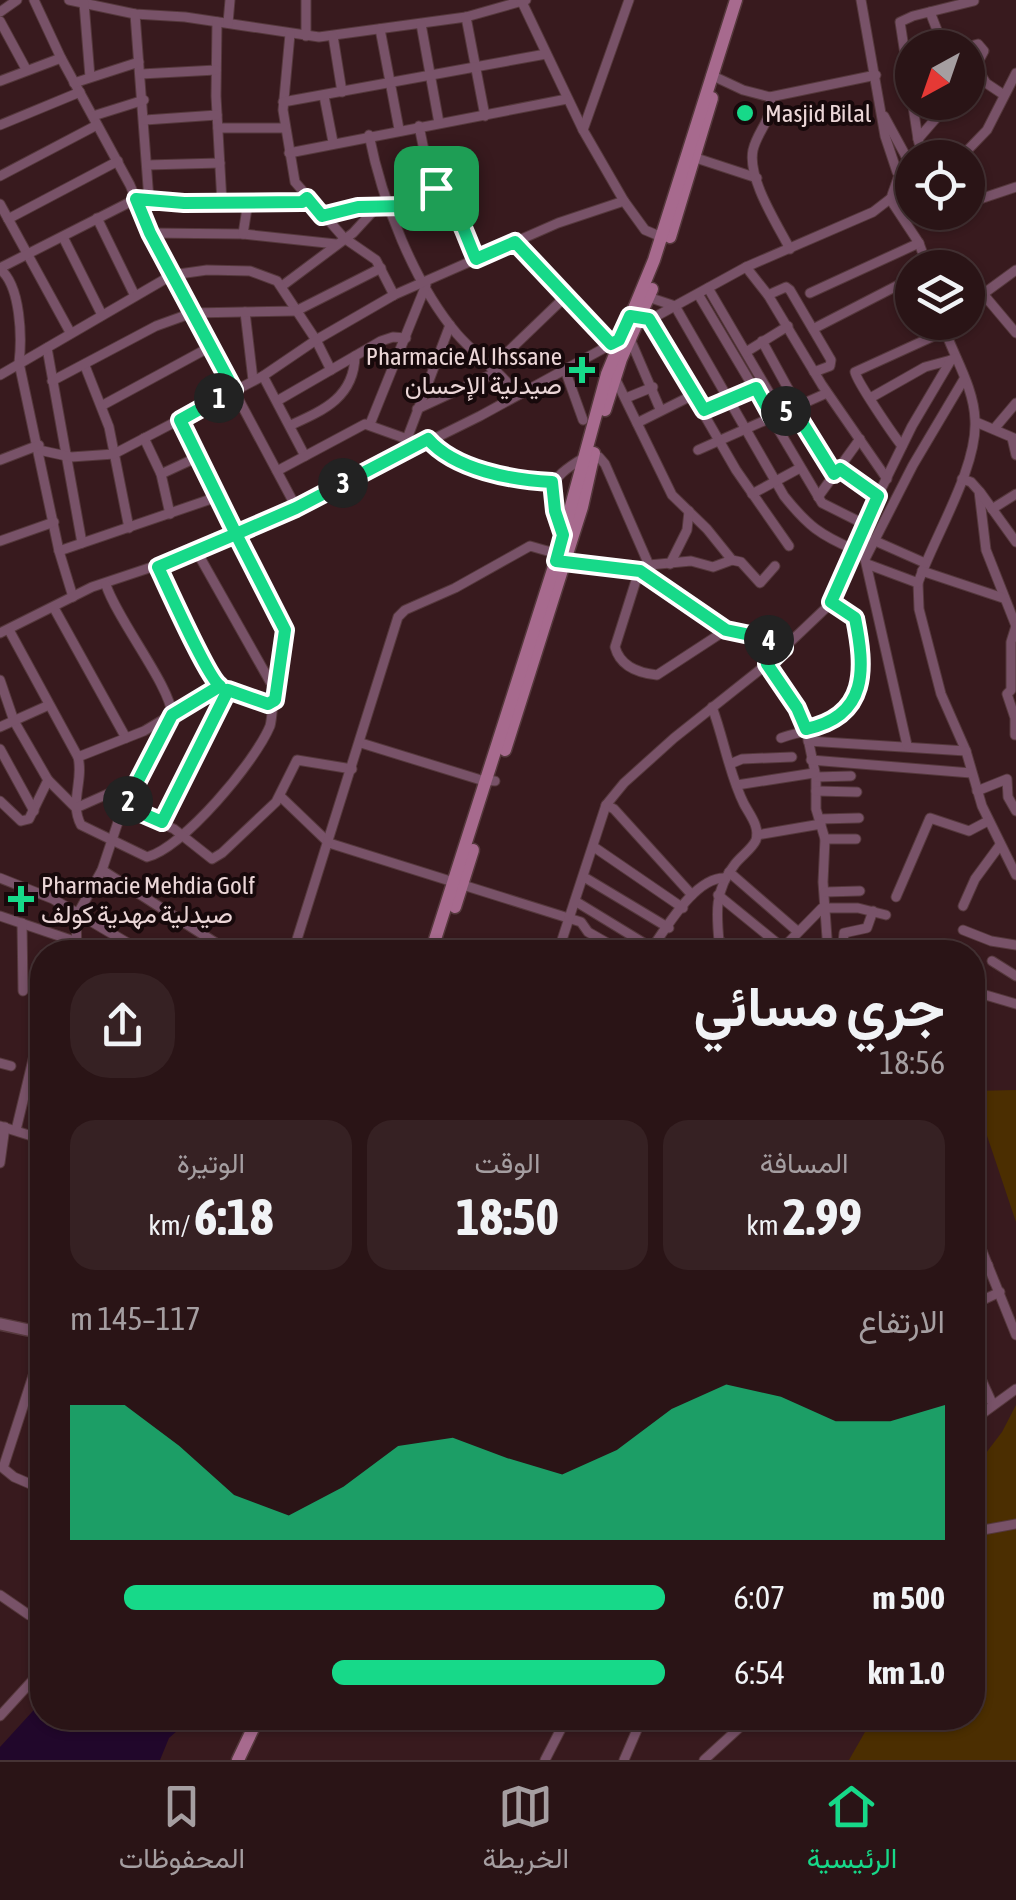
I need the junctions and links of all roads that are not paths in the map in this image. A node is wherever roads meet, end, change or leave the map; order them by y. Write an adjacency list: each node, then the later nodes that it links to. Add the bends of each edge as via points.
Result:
1 (16, 0): 13 (street)
2 (34, 0): 26 (street)
3 (69, 0): 12 (street)
4 (230, 0): 18 (street)
5 (306, 0): 23 (street)
6 (523, 0): 16 (street); 25 (street)
7 (630, 0): 60 (street)
8 (736, 0): 36 (main road)
9 (744, 0): 36 (main road)
10 (861, 0): 33 (street)
11 (974, 1): 14 (street)
12 (84, 3): 15 (street); 35 (street)
13 (0, 12)
14 (930, 12): 21 (street); 62 (street, via 900,25)
15 (135, 14): 18 (street); 27 (street)
16 (466, 18): 19 (street); 28 (street)
17 (0, 21): 29 (street)
18 (222, 22): 22 (street); 30 (street)
19 (421, 24): 20 (street); 34 (street)
20 (380, 29): 24 (street); 39 (street)
21 (937, 30)
22 (290, 34): 23 (street); 47 (street)
23 (306, 36): 24 (street)
24 (333, 36): 41 (street)
25 (546, 54): 28 (street); 45 (street)
26 (61, 58): 29 (street); 40 (street)
27 (139, 62): 32 (street); 35 (street)
28 (477, 68): 34 (street); 50 (street)
29 (26, 70): 37 (street)
30 (216, 70): 32 (street); 49 (street)
31 (1016, 73): 42 (street)
32 (141, 74): 46 (street)
33 (876, 75): 44 (street); 48 (street)
34 (430, 76): 39 (street); 54 (street)
35 (90, 77): 40 (street)
36 (714, 77): 44 (street); 67 (main road)
37 (0, 81)
38 (985, 81): 42 (street)
39 (390, 82): 41 (street); 59 (street)
40 (77, 88): 51 (street); 55 (street)
41 (342, 92): 43 (street)
42 (1004, 95): 64 (street)
43 (324, 96): 47 (street); 65 (street)
44 (770, 97): 74 (street, via 772,114 754,148)
45 (567, 99): 50 (street); 60 (street)
46 (144, 100): 51 (street); 52 (street)
47 (283, 102): 58 (street)
48 (882, 113): 63 (street); 72 (street)
49 (217, 116): 52 (street); 57 (street)
50 (485, 116): 54 (street)
51 (95, 120): 68 (street); 73 (street)
52 (144, 120): 70 (street)
53 (934, 120): 62 (street)
54 (439, 123): 56 (street)
55 (0, 125)
56 (419, 126): 59 (street); 71 (street)
57 (218, 128): 58 (street); 69 (street)
58 (285, 128): 66 (street)
59 (400, 129): 61 (street)
60 (583, 130): 83 (street)
61 (369, 135): 65 (street); 87 (street)
62 (918, 139)
63 (898, 140)
64 (977, 140)
65 (333, 142): 66 (street)
66 (288, 153): 80 (street)
67 (690, 156): 74 (street); 96 (main road)
68 (118, 161): 81 (street); 90 (street)
69 (220, 164): 70 (street); 84 (street)
70 (147, 165): 82 (street)
71 (427, 165)
72 (895, 168)
73 (0, 176)
74 (757, 178): 100 (street)
75 (895, 182): 78 (street)
76 (1016, 186): 79 (street)
77 (895, 194): 78 (street)
78 (891, 197): 99 (street); 100 (street, via 846,226)
79 (985, 197)
80 (307, 198): 85 (street); 88 (street)
81 (136, 199): 82 (street); 89 (street); 93 (street)
82 (150, 200): 84 (street)
83 (624, 201): 96 (street, via 646,230); 98 (street)
84 (222, 202): 85 (street)
85 (248, 202): 94 (street)
86 (0, 204): 90 (street)
87 (382, 208): 88 (street); 91 (street); 92 (street); 103 (street, via 405,206 439,188)
88 (322, 216): 97 (street)
89 (97, 218): 95 (street); 117 (street)
90 (8, 219): 102 (street)
91 (368, 219): 92 (street); 97 (street)
92 (393, 220): 109 (street)
93 (150, 233): 94 (street); 108 (street)
94 (243, 234): 97 (street)
95 (64, 237): 102 (street); 125 (street)
96 (666, 238): 119 (main road)
97 (340, 241): 105 (street); 110 (street)
98 (515, 242): 103 (street); 118 (street)
99 (919, 242): 101 (street); 113 (street)
100 (790, 249): 104 (street)
101 (922, 250)
102 (28, 254): 106 (street); 130 (street)
103 (476, 259): 109 (street)
104 (746, 267): 112 (street); 115 (street)
105 (381, 268): 114 (street); 122 (street)
106 (0, 269): 143 (street, via 14,291)
107 (1016, 270): 116 (street)
108 (172, 275): 110 (street, via 250,272); 117 (street); 124 (street)
109 (425, 284): 114 (street); 127 (street); 132 (street)
110 (282, 286): 122 (street)
111 (895, 287): 129 (street)
112 (703, 291): 121 (street); 140 (street); 155 (street)
113 (810, 294)
114 (394, 295): 133 (street)
115 (768, 295): 128 (street); 129 (street, via 788,288)
116 (985, 295)
117 (135, 296): 125 (street)
118 (566, 296): 136 (street); 146 (street)
119 (644, 296): 121 (street); 126 (main road)
120 (985, 297): 131 (street)
121 (675, 306): 126 (street); 162 (street)
122 (296, 311): 123 (street); 133 (street)
123 (245, 312): 124 (street); 150 (street)
124 (192, 313): 138 (street); 144 (street)
125 (102, 315): 130 (street)
126 (639, 318): 136 (main road); 158 (street)
127 (450, 325): 146 (street); 167 (street)
128 (788, 326): 137 (street); 148 (street)
129 (813, 329): 148 (street, via 832,363)
130 (70, 332): 139 (street)
131 (1016, 334)
132 (406, 338): 141 (street, via 393,336); 175 (street)
133 (316, 340): 145 (street); 150 (street)
134 (918, 340): 160 (street, via 857,370 857,382)
135 (948, 340): 142 (street)
136 (620, 341): 147 (street); 151 (main road); 154 (street); 193 (main road)
137 (762, 341): 140 (street); 166 (street)
138 (210, 347): 156 (street); 165 (street)
139 (46, 348): 143 (street); 153 (street)
140 (746, 352): 170 (street)
141 (355, 356): 145 (street); 176 (street, via 355,372 341,397)
142 (954, 359): 152 (street); 160 (street); 185 (street)
143 (19, 363): 149 (street); 186 (street)
144 (85, 366): 153 (street); 165 (street)
145 (331, 370): 163 (street)
146 (494, 370): 159 (street); 167 (street)
147 (565, 370): 159 (street); 172 (street)
148 (814, 372): 157 (street)
149 (0, 375)
150 (258, 378): 156 (street); 163 (street)
151 (615, 378): 161 (street); 193 (main road)
152 (964, 379): 173 (street); 219 (street)
153 (52, 381): 194 (street)
154 (652, 387): 161 (street); 168 (street)
155 (756, 388): 162 (street); 170 (street)
156 (234, 390): 171 (street); 197 (street)
157 (827, 392): 166 (street); 182 (street)
158 (694, 394): 168 (street); 169 (street)
159 (518, 396): 181 (street)
160 (872, 397): 185 (street)
161 (626, 398): 174 (street)
162 (730, 399): 169 (street); 177 (street)
163 (277, 401): 176 (street)
164 (1016, 403): 178 (street)
165 (103, 405): 189 (street)
166 (795, 406): 170 (street); 198 (street)
167 (417, 408): 180 (street)
168 (660, 409): 174 (street)
169 (704, 410): 184 (street)
170 (776, 415): 177 (street); 196 (street)
171 (180, 420): 179 (street); 191 (street)
172 (583, 420)
173 (976, 422): 178 (street); 201 (street)
174 (636, 423): 212 (street, via 672,494)
175 (370, 424): 180 (street); 192 (street)
176 (291, 425): 192 (street)
177 (746, 428): 184 (street); 202 (street)
178 (994, 429): 183 (street)
179 (144, 438): 189 (street); 199 (street)
180 (407, 439): 188 (street)
181 (428, 439): 188 (street); 203 (street, via 448,457)
182 (860, 439): 198 (street); 200 (street)
183 (1014, 439): 190 (street)
184 (719, 441): 187 (street); 205 (street)
185 (902, 446): 200 (street)
186 (39, 447): 194 (street); 195 (street); 214 (street)
187 (698, 450)
188 (404, 451): 210 (street)
189 (114, 454): 194 (street); 216 (street)
190 (1016, 455)
191 (200, 456): 199 (street); 208 (street)
192 (305, 456): 197 (street)
193 (588, 456): 203 (street); 218 (main road); 227 (main road); 234 (street, via 606,464)
194 (67, 457): 222 (street)
195 (0, 460)
196 (800, 468): 202 (street); 209 (street)
197 (278, 471): 210 (street)
198 (837, 472): 207 (street); 209 (street)
199 (162, 474): 213 (street)
200 (887, 479): 207 (street)
201 (962, 480): 204 (street); 233 (street)
202 (776, 481): 205 (street); 224 (street, via 810,528)
203 (552, 482): 218 (street)
204 (979, 491): 211 (street); 238 (street, via 986,550)
205 (752, 494): 223 (street)
206 (1016, 494): 211 (street)
207 (878, 496): 215 (street)
208 (218, 497): 213 (street); 217 (street)
209 (818, 497): 215 (street)
210 (296, 508): 217 (street)
211 (992, 509): 221 (street)
212 (689, 511): 228 (street); 229 (street)
213 (170, 514): 216 (street)
214 (54, 522): 220 (street); 225 (street)
215 (864, 524): 224 (street)
216 (129, 528): 222 (street)
217 (236, 534): 226 (street); 248 (street, via 285,630)
218 (563, 535): 227 (main road)
219 (873, 540): 230 (street); 233 (street)
220 (0, 541)
221 (1016, 542)
222 (82, 544): 225 (street)
223 (789, 546)
224 (854, 550): 239 (street)
225 (59, 551): 237 (street)
226 (196, 552): 232 (street); 248 (street)
227 (560, 558): 234 (street); 259 (street, via 530,546 405,610); 275 (main road)
228 (732, 560): 229 (street, via 713,567); 231 (street, via 760,583)
229 (670, 564): 234 (street)
230 (867, 564): 235 (street); 261 (street)
231 (775, 566)
232 (158, 567): 236 (street); 247 (street, via 208,674)
233 (924, 567): 235 (street); 238 (street)
234 (645, 570): 242 (street); 242 (street, via 615,647 618,660 657,675)
235 (918, 583): 263 (street, via 941,694)
236 (106, 585): 237 (street); 251 (street, via 170,700)
237 (74, 598): 240 (street)
238 (1003, 598): 241 (street)
239 (831, 602): 244 (street); 254 (street, via 855,618 863,660 851,703 826,725)
240 (54, 608): 243 (street); 256 (street)
241 (1016, 626): 255 (street, via 1007,693)
242 (726, 630): 244 (street)
243 (5, 631): 249 (street)
244 (784, 648): 245 (street)
245 (767, 664): 250 (street); 254 (street)
246 (0, 680): 252 (street)
247 (224, 688): 248 (street, via 268,704); 251 (street); 289 (street)
248 (275, 698): 291 (street, via 270,726 226,792)
249 (49, 705): 252 (street); 265 (street)
250 (712, 707): 267 (street); 282 (street)
251 (172, 715): 256 (street); 274 (street)
252 (14, 721): 253 (street); 273 (street)
253 (0, 727)
254 (806, 729): 257 (street); 258 (street)
255 (1015, 735)
256 (126, 738): 265 (street)
257 (782, 738)
258 (808, 741): 260 (street); 266 (street)
259 (361, 742): 269 (street); 275 (street)
260 (886, 744): 261 (street); 268 (street)
261 (907, 745): 263 (street)
262 (0, 750): 285 (street)
263 (966, 751): 270 (street)
264 (792, 757): 267 (street)
265 (78, 758): 284 (street)
266 (812, 760): 268 (street); 271 (street)
267 (730, 764): 276 (street)
268 (885, 766): 270 (street)
269 (352, 769): 280 (street, via 297,760); 296 (street)
270 (971, 774): 279 (street)
271 (815, 775): 272 (street); 276 (street); 277 (street)
272 (851, 776)
273 (48, 780): 284 (street); 285 (street)
274 (140, 780): 283 (street); 284 (street)
275 (491, 781): 305 (main road)
276 (737, 785): 292 (street)
277 (816, 791): 278 (street); 290 (street)
278 (858, 792)
279 (976, 792): 286 (street, via 1007,779); 288 (street)
280 (280, 796): 291 (street, via 217,857); 296 (street)
281 (0, 801): 285 (street, via 21,821)
282 (606, 805): 298 (street); 309 (street)
283 (125, 806): 289 (street); 294 (street)
284 (76, 808): 294 (street, via 81,825)
285 (34, 811)
286 (1016, 811)
287 (859, 818): 290 (street)
288 (988, 821): 297 (street); 310 (street, via 969,831 930,818)
289 (162, 822): 291 (street)
290 (821, 822): 292 (street); 293 (street)
291 (182, 835): 294 (street, via 147,858)
292 (757, 835): 301 (street)
293 (825, 839): 295 (street); 307 (street)
294 (112, 840): 300 (street)
295 (856, 840)
296 (328, 843): 305 (street); 330 (street)
297 (1000, 846): 299 (street); 312 (street)
298 (594, 847): 303 (street); 314 (street)
299 (1013, 862): 302 (street)
300 (102, 870): 316 (street); 329 (street)
301 (726, 875): 308 (street); 309 (street); 323 (street)
302 (1016, 875)
303 (584, 877): 311 (street); 321 (street)
304 (0, 878): 316 (street)
305 (458, 882): 319 (street); 331 (main road); 332 (main road)
306 (860, 891): 307 (street)
307 (825, 892): 313 (street)
308 (718, 894): 337 (street); 338 (street)
309 (692, 896): 314 (street)
310 (896, 897)
311 (575, 901): 319 (street); 335 (street)
312 (963, 906)
313 (826, 907): 315 (street); 323 (street); 340 (street)
314 (683, 908): 321 (street)
315 (873, 911): 317 (street); 341 (street, via 867,928 844,933)
316 (78, 913): 324 (street); 326 (street)
317 (886, 915)
318 (0, 916): 320 (street)
319 (569, 918): 333 (street); 334 (street)
320 (22, 923): 325 (street); 345 (street)
321 (669, 928): 336 (street)
322 (963, 930): 342 (street)
323 (798, 931): 339 (street)
324 (114, 935): 327 (street); 328 (street)
325 (63, 940)
326 (74, 940)
327 (114, 940)
328 (122, 940)
329 (211, 940)
330 (297, 940)
331 (436, 940)
332 (443, 940)
333 (562, 940)
334 (602, 940)
335 (641, 940)
336 (659, 940)
337 (719, 940)
338 (770, 940)
339 (791, 940)
340 (827, 940)
341 (843, 940)
342 (1016, 945)
343 (992, 961): 344 (street)
344 (1016, 976)
345 (23, 991)
346 (985, 996): 347 (street)
347 (1016, 1004)
348 (30, 1072): 350 (street)
349 (2, 1126): 350 (street); 352 (street)
350 (16, 1130): 351 (street)
351 (30, 1135)
352 (0, 1163)
353 (985, 1259): 354 (street)
354 (988, 1265): 355 (street); 356 (street)
355 (985, 1267)
356 (1000, 1292): 357 (street); 360 (street)
357 (985, 1299)
358 (0, 1324): 359 (street)
359 (30, 1332)
360 (1016, 1335)
361 (30, 1385): 366 (street, via 3,1468)
362 (985, 1388): 364 (street)
363 (1016, 1389): 364 (street)
364 (993, 1406): 365 (street)
365 (985, 1412)
366 (30, 1484)
367 (1016, 1524): 368 (street)
368 (985, 1530)
369 (0, 1595): 370 (street)
370 (30, 1615)
371 (30, 1683): 372 (street)
372 (0, 1716)
373 (252, 1730): 378 (main road)
374 (261, 1730): 379 (main road)
375 (559, 1730): 380 (street)
376 (637, 1730): 381 (street)
377 (737, 1730): 382 (street)
378 (238, 1760)
379 (248, 1760)
380 (546, 1760)
381 (624, 1760)
382 (704, 1760)

